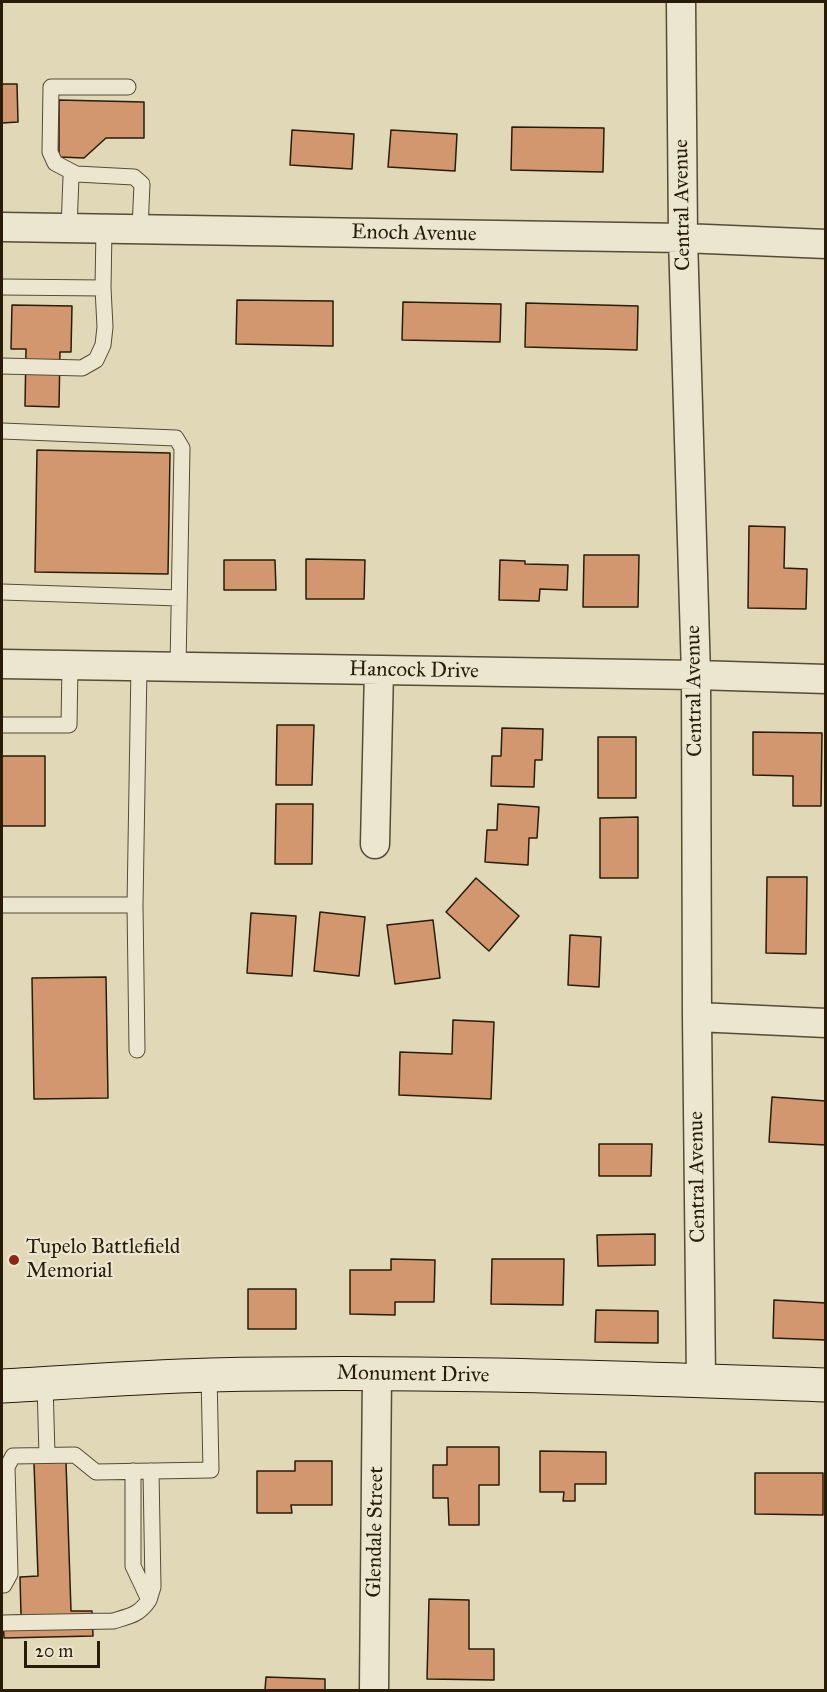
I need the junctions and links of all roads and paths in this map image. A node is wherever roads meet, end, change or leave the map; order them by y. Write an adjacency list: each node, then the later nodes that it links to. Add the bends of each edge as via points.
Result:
1 (681, 2): 8 (street, Central Avenue)
2 (128, 87): 3 (lane, via 51,87 50,152 55,163)
3 (76, 174): 5 (lane, via 71,177); 7 (lane, via 134,177 142,184)
4 (2, 227): 5 (street, Enoch Avenue)
5 (69, 228): 6 (street, Enoch Avenue)
6 (104, 229): 7 (street, Enoch Avenue); 11 (lane)
7 (140, 229): 8 (street, Enoch Avenue)
8 (683, 238): 9 (street, Enoch Avenue); 21 (street, Central Avenue)
9 (825, 244)
10 (2, 287): 11 (lane)
11 (103, 288): 12 (lane, via 105,327 96,360 82,368)
12 (2, 366)
13 (2, 431): 15 (lane, via 176,438 183,448)
14 (2, 592): 15 (lane)
15 (179, 598): 19 (lane)
16 (2, 663): 17 (street, Hancock Drive)
17 (70, 665): 18 (street, Hancock Drive); 23 (lane, via 69,725)
18 (139, 666): 19 (street, Hancock Drive); 26 (lane)
19 (178, 667): 20 (street, Hancock Drive)
20 (379, 670): 21 (street, Hancock Drive); 24 (street)
21 (696, 675): 22 (street, Hancock Drive); 27 (street, Central Avenue)
22 (825, 679)
23 (2, 725)
24 (375, 844)
25 (2, 905): 26 (lane)
26 (135, 905): 29 (lane)
27 (697, 1017): 28 (street); 32 (street, Central Avenue)
28 (825, 1023)
29 (137, 1050)
30 (377, 1373): 31 (street, Monument Drive); 32 (street, Monument Drive); 42 (street, Glendale Street)
31 (208, 1375): 33 (street, Monument Drive); 38 (lane, via 211,1470)
32 (701, 1381): 34 (street, Monument Drive)
33 (45, 1384): 35 (street, Monument Drive); 36 (lane)
34 (825, 1385)
35 (2, 1386)
36 (47, 1455): 37 (lane, via 75,1455 96,1472); 39 (lane, via 13,1456 7,1467 10,1575)
37 (133, 1471): 38 (lane); 40 (lane, via 133,1566)
38 (151, 1471): 40 (lane, via 153,1587)
39 (2, 1585)
40 (149, 1600): 41 (lane, via 141,1611 113,1621)
41 (2, 1623)
42 (374, 1690)

